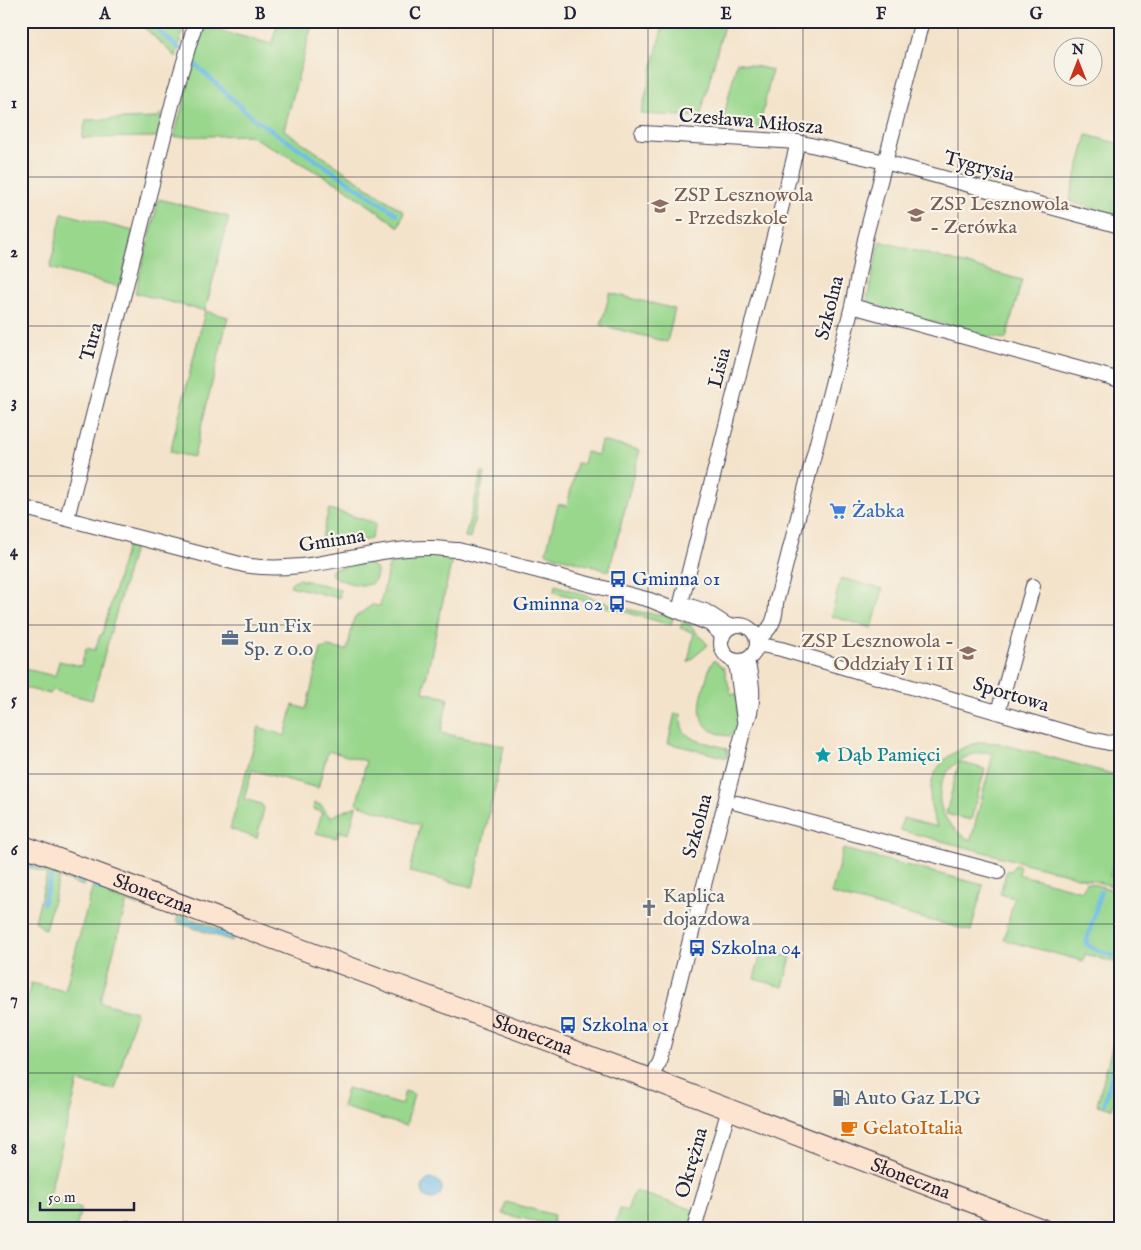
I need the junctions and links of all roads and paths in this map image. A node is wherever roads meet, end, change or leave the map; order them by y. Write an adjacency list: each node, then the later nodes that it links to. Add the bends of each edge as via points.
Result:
1 (196, 21): 10 (street, Tura)
2 (922, 21): 5 (street, Szkolna)
3 (642, 133): 4 (street, Czesława Miłosza)
4 (798, 142): 5 (street, Czesława Miłosza); 13 (street, Lisia)
5 (885, 162): 6 (street, Tygrysia); 7 (street, Szkolna)
6 (1120, 226)
7 (852, 306): 8 (street); 15 (street, Szkolna, via 776,603)
8 (1120, 380)
9 (21, 507): 10 (street, Gminna)
10 (68, 518): 12 (street, Gminna, via 244,565 268,568 304,566 411,549 458,550)
11 (1033, 586): 17 (street)
12 (650, 600): 13 (street, Gminna); 14 (street, Gminna)
13 (680, 603): 14 (street, Gminna, via 705,611)
14 (726, 632): 15 (street, via 742,625); 16 (street, via 721,643 723,652)
15 (755, 637): 16 (street, via 753,655); 17 (street, Sportowa, via 781,649)
16 (741, 660): 22 (street, Szkolna, via 752,685 753,708 744,728 660,1058)
17 (998, 712): 18 (street, Sportowa)
18 (1114, 742)
19 (737, 803): 21 (street)
20 (21, 845): 22 (main road, Słoneczna)
21 (998, 872)
22 (650, 1079): 23 (main road, Słoneczna)
23 (729, 1109): 24 (street, Okrężna); 25 (main road, Słoneczna)
24 (694, 1229)
25 (1042, 1229)

